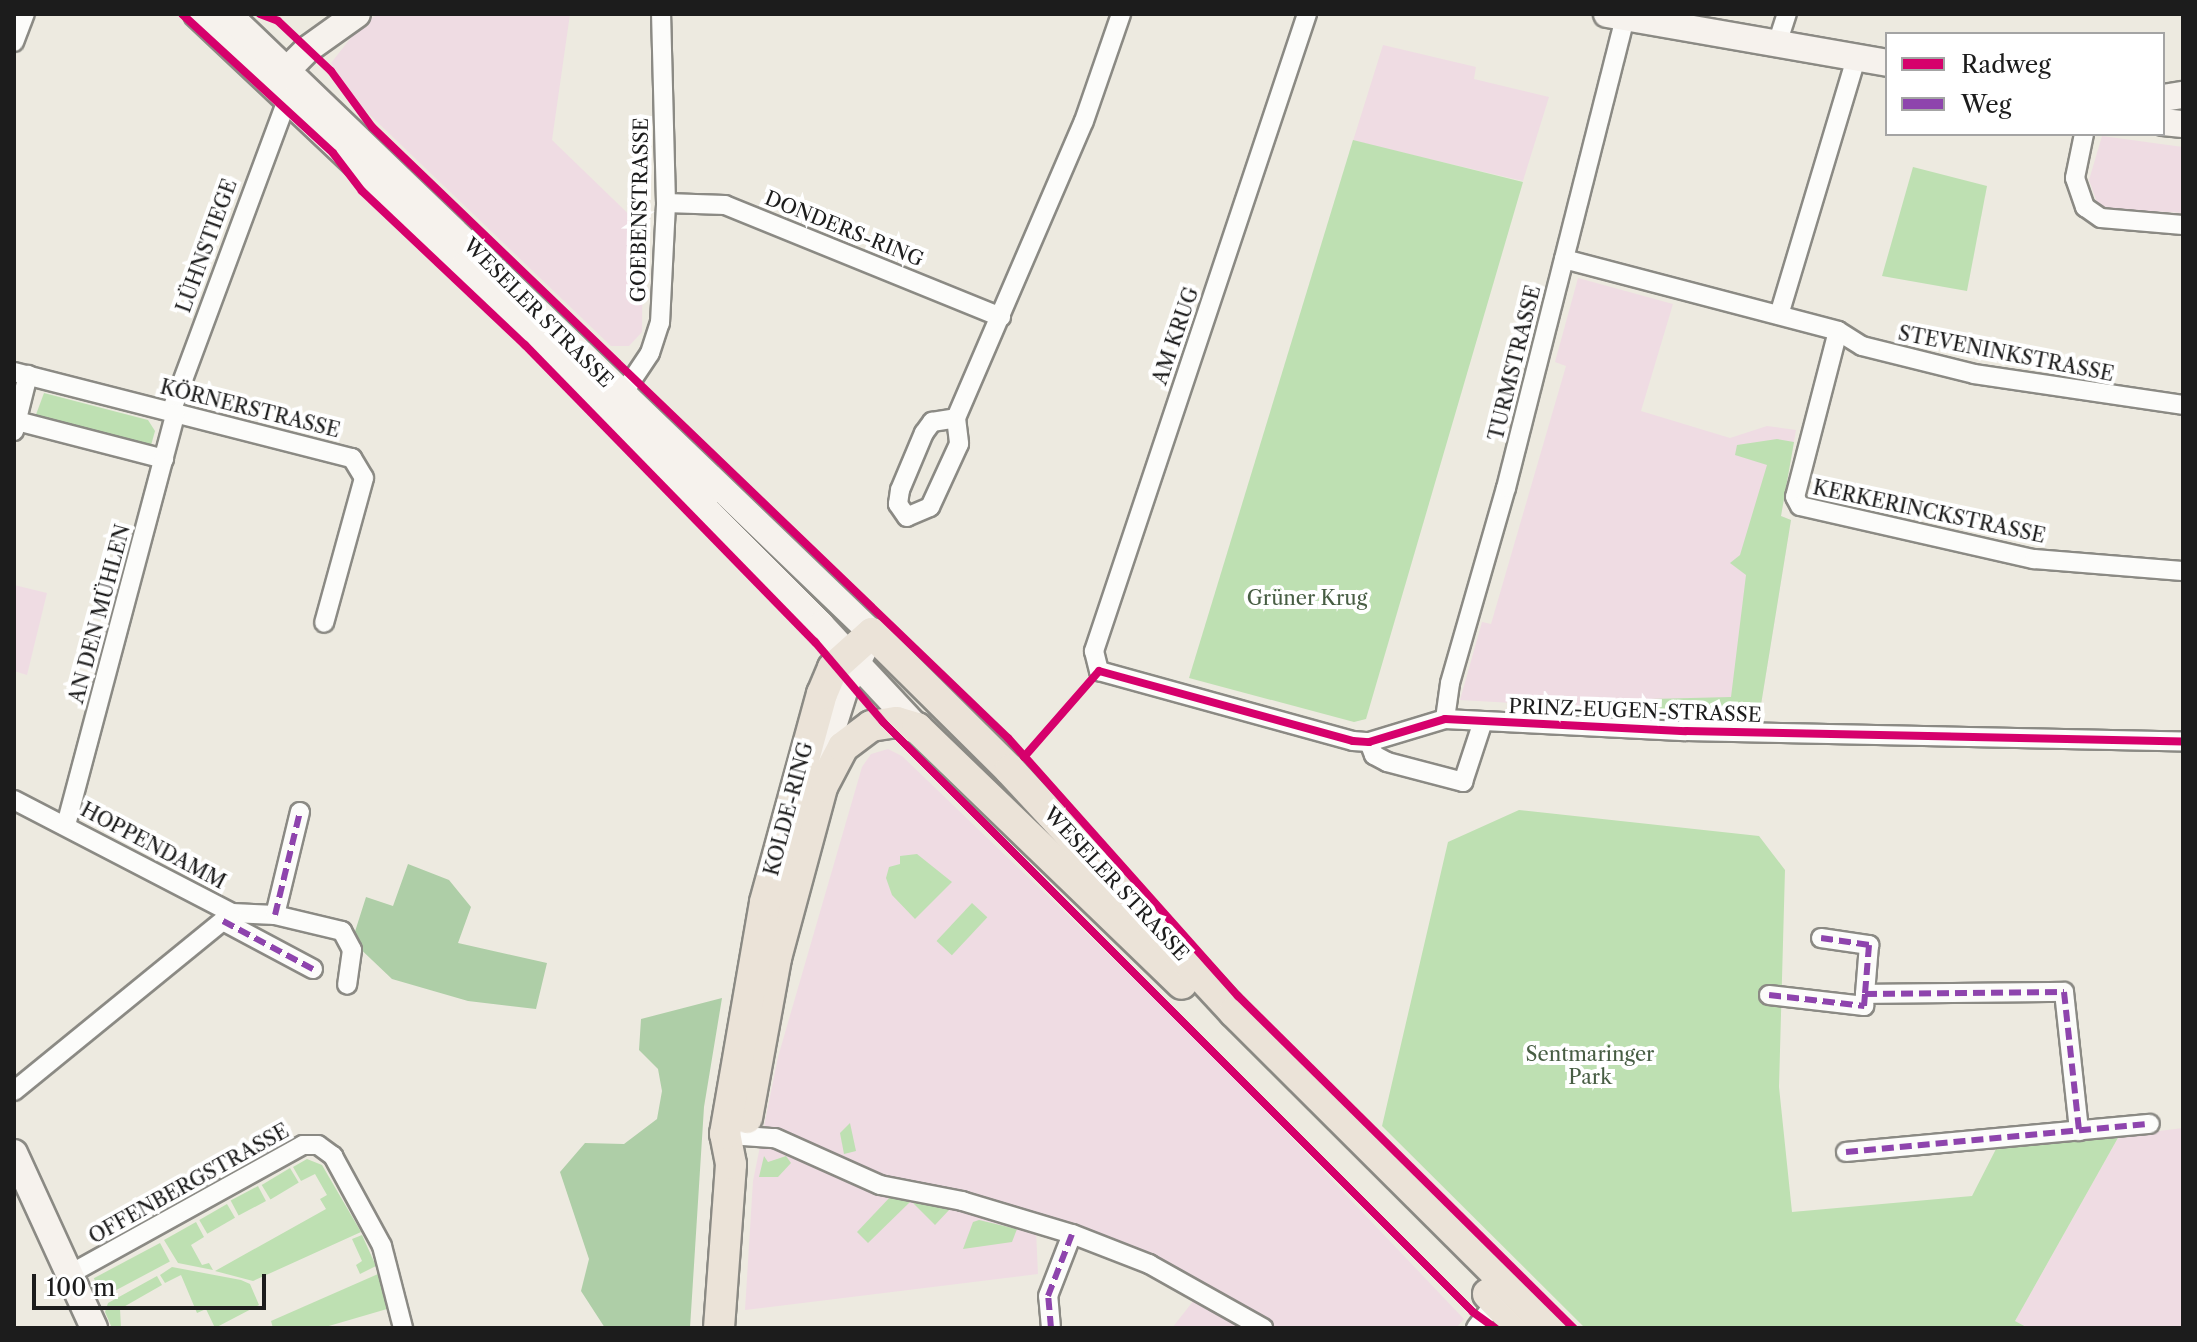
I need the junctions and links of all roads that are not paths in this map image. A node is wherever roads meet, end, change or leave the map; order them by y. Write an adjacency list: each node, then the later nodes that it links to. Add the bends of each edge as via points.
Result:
1 (25, 14): 10 (street)
2 (197, 14): 14 (main road, WESELER STRASSE)
3 (228, 14): 14 (main road, WESELER STRASSE)
4 (357, 14): 14 (main road)
5 (661, 14): 16 (street, GOEBENSTRASSE)
6 (1121, 14): 20 (street, via 1084,121)
7 (1307, 14): 33 (street, AM KRUG, via 1094,651)
8 (1787, 14): 11 (street)
9 (1619, 15): 11 (main road); 18 (street, TURMSTRASSE)
10 (14, 42)
11 (1777, 44): 12 (main road)
12 (1856, 58): 13 (main road); 19 (street)
13 (1885, 63)
14 (283, 83): 23 (main road, WESELER STRASSE); 25 (street, LÜHNSTIEGE); 32 (main road, WESELER STRASSE)
15 (2084, 136): 17 (street, via 2075,178 2085,207 2101,218)
16 (666, 203): 20 (street, DONDERS-RING, via 725,205); 23 (street, GOEBENSTRASSE, via 660,323 650,353)
17 (2183, 225)
18 (1564, 259): 19 (street, STEVENINKSTRASSE); 34 (street, TURMSTRASSE, via 1450,683)
19 (1779, 315): 21 (street, STEVENINKSTRASSE)
20 (1001, 317): 26 (street)
21 (1838, 331): 24 (street, STEVENINKSTRASSE, via 1862,346 1974,374); 29 (street, KERKERINCKSTRASSE, via 1795,497 1800,506 2034,559)
22 (21, 374): 25 (street, KÖRNERSTRASSE); 27 (street)
23 (622, 395): 31 (main road, WESELER STRASSE)
24 (2183, 405)
25 (174, 412): 28 (street, AN DEN MÜHLEN); 30 (street, KÖRNERSTRASSE, via 358,463 364,478)
26 (956, 418): 26 (street, via 932,422 924,433 900,490 898,504 907,517 930,507 959,444)
27 (16, 427): 28 (street)
28 (164, 459): 42 (street, AN DEN MÜHLEN)
29 (2183, 571)
30 (324, 623)
31 (872, 633): 32 (main road, KOLDE-RING); 58 (main road, WESELER STRASSE, via 1010,770)
32 (851, 659): 36 (main road, WESELER STRASSE); 39 (main road, KOLDE-RING, via 828,742); 53 (main road, KOLDE-RING, via 833,668 822,694 765,902 725,1134)
33 (1099, 671): 38 (street, PRINZ-EUGEN-STRASSE)
34 (1445, 719): 35 (street, PRINZ-EUGEN-STRASSE); 38 (street, PRINZ-EUGEN-STRASSE)
35 (1483, 721): 37 (street, PRINZ-EUGEN-STRASSE); 38 (street, PRINZ-EUGEN-STRASSE, via 1463,782 1387,762 1374,755)
36 (917, 728): 39 (main road, KOLDE-RING, via 883,722 862,730 843,747); 58 (main road, WESELER STRASSE)
37 (2183, 741)
38 (1369, 742)
39 (822, 787): 53 (main road, KOLDE-RING, via 776,958)
40 (14, 800): 42 (street, HOPPENDAMM)
41 (300, 812): 43 (street)
42 (66, 825): 44 (street, HOPPENDAMM)
43 (275, 915): 44 (street, HOPPENDAMM); 47 (street, HOPPENDAMM, via 342,931 352,950)
44 (228, 917): 46 (street, HOPPENDAMM); 50 (street)
45 (1821, 938): 48 (street, via 1869,945)
46 (313, 969)
47 (347, 985)
48 (1865, 994): 49 (street, via 1864,1006); 52 (street, via 2064,992)
49 (1769, 995)
50 (14, 1091)
51 (2150, 1124): 52 (street)
52 (2079, 1131): 54 (street)
53 (737, 1150): 56 (street, via 775,1138 880,1185 962,1201); 61 (main road, KOLDE-RING)
54 (1846, 1152)
55 (14, 1153): 57 (main road)
56 (1072, 1234): 62 (street, via 1048,1296); 63 (street, via 1149,1264)
57 (70, 1274): 59 (main road); 60 (street, OFFENBERGSTRASSE, via 303,1145 318,1145 333,1156 382,1246)
58 (1501, 1294): 64 (street); 65 (main road, WESELER STRASSE); 66 (main road, WESELER STRASSE)
59 (94, 1328)
60 (403, 1328)
61 (719, 1328)
62 (1051, 1328)
63 (1263, 1328)
64 (1476, 1328)
65 (1521, 1328)
66 (1551, 1328)

